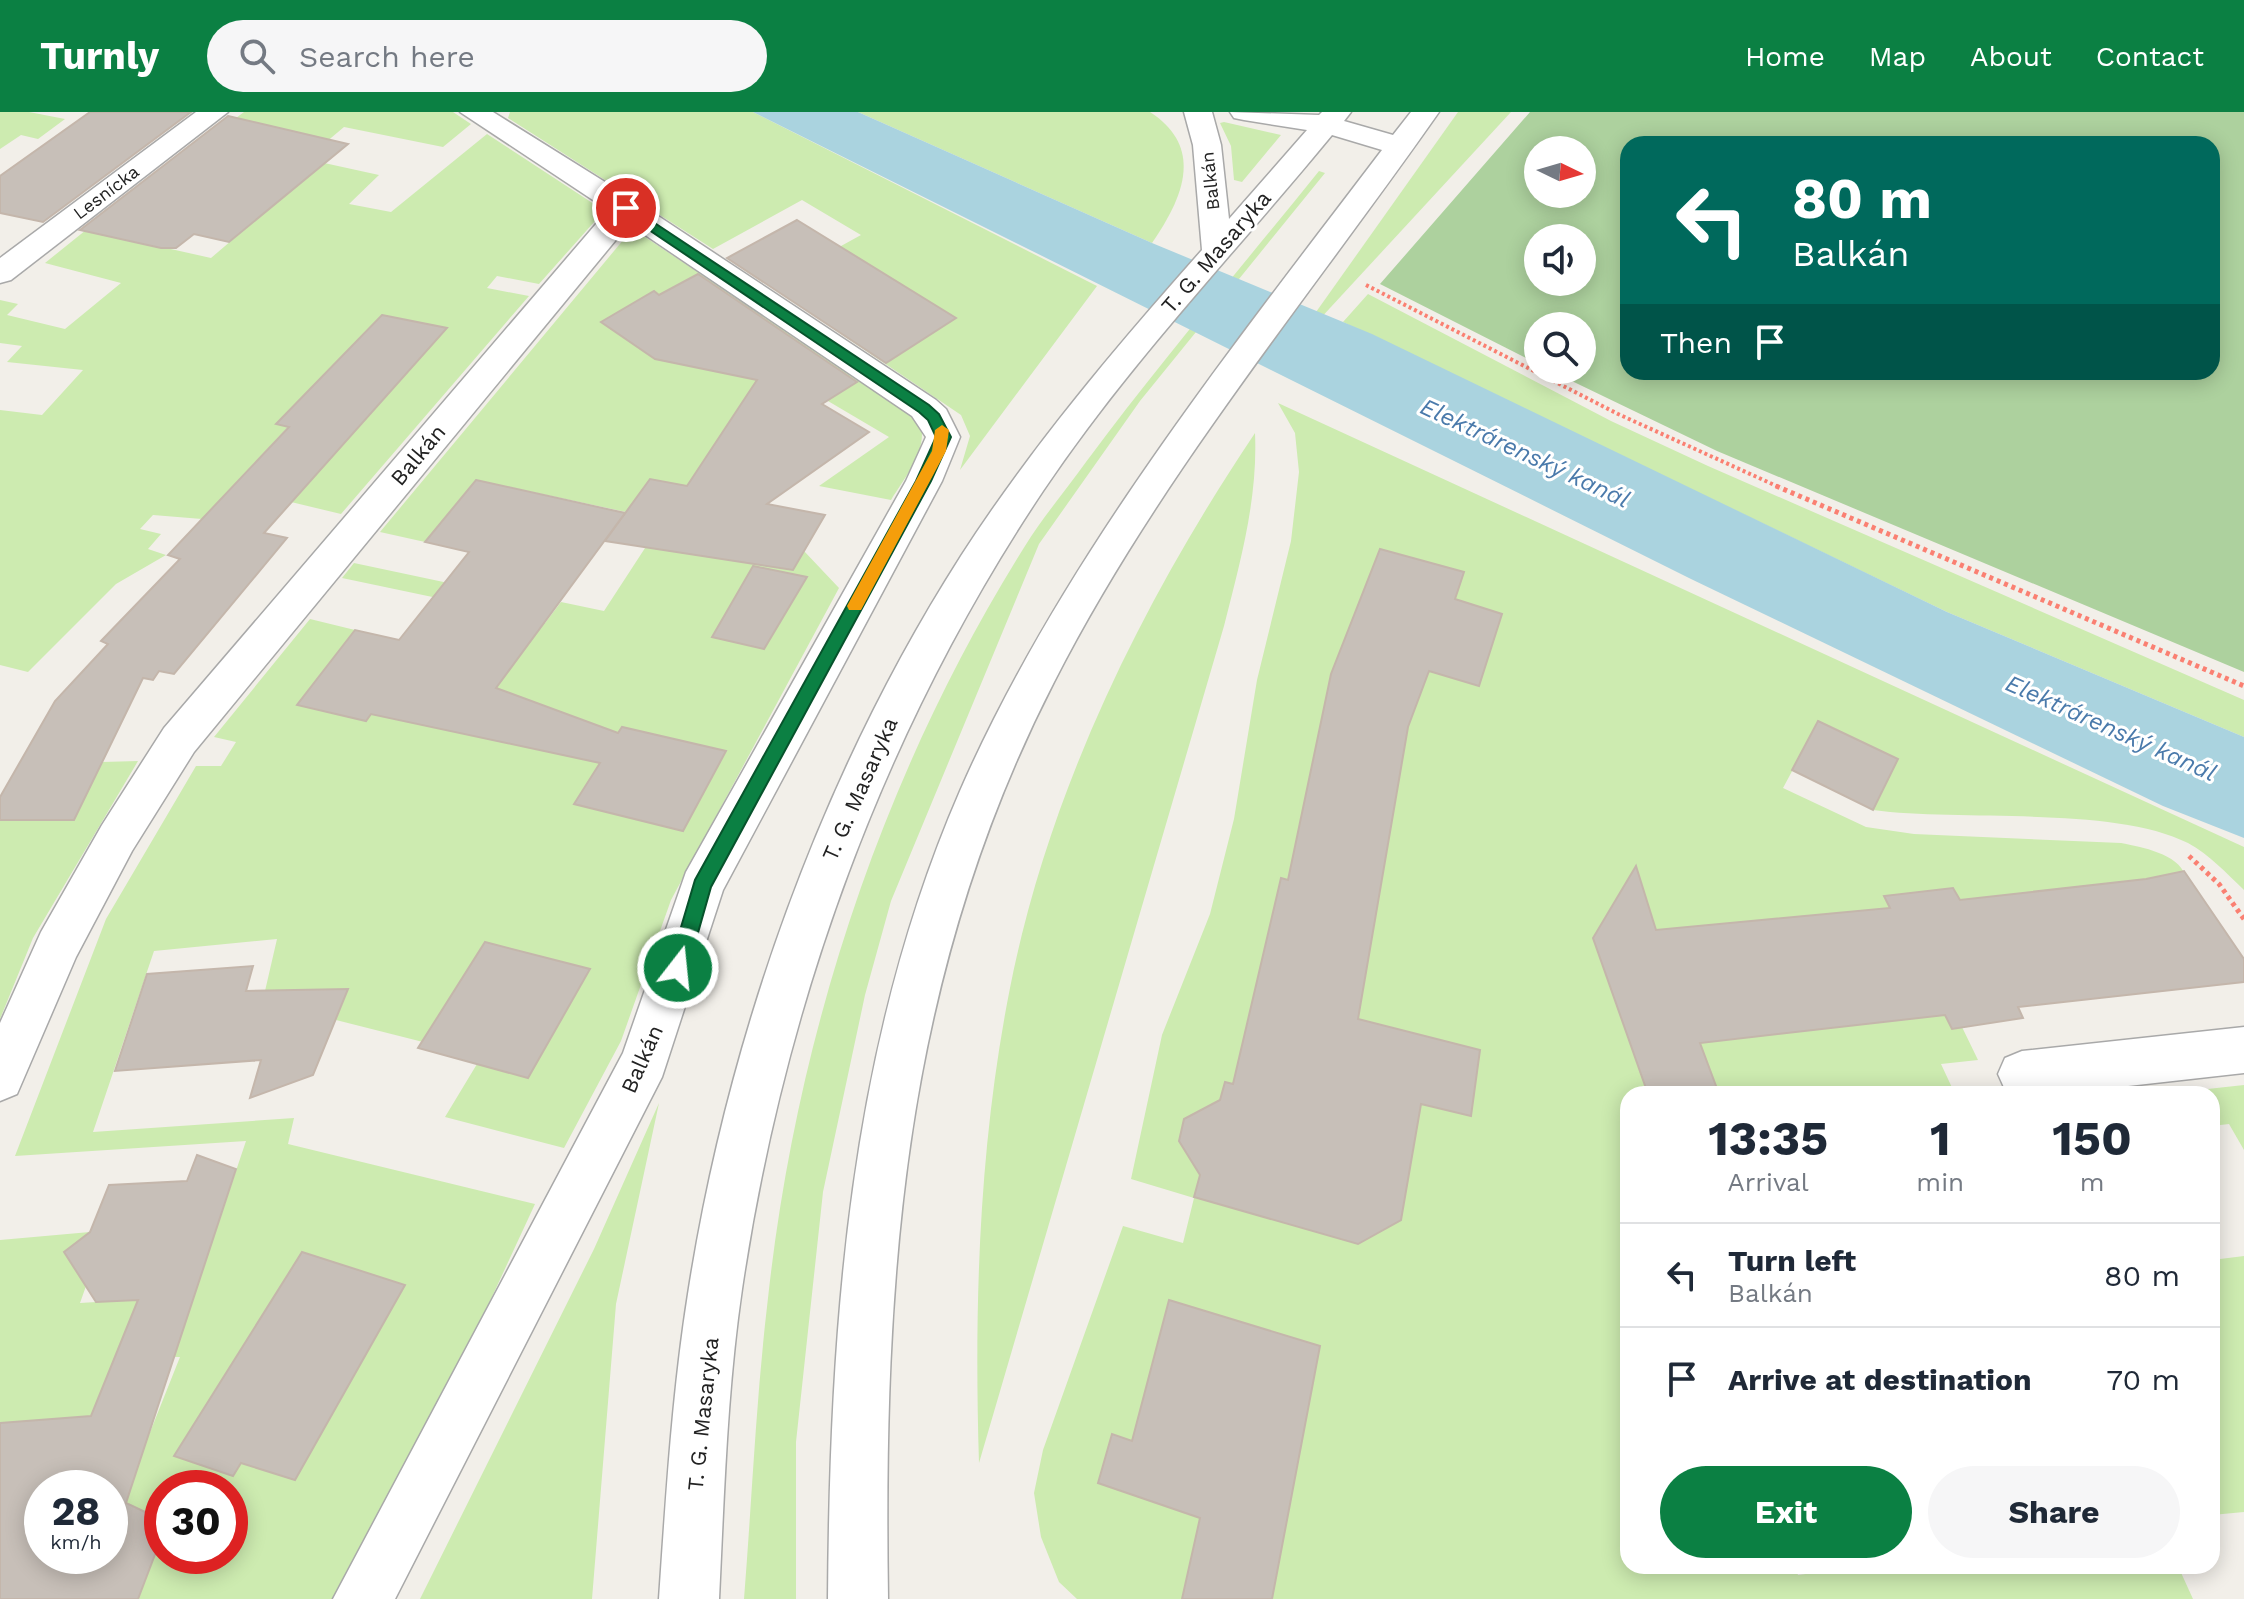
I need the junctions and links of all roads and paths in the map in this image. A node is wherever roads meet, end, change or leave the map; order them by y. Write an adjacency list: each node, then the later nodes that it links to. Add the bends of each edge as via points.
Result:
1 (214, 112): 10 (street, Lesnícka)
2 (474, 112): 8 (street, Balkán)
3 (1198, 112): 9 (street, Balkán, via 1207,145)
4 (1244, 112): 6 (street)
5 (1425, 112): 7 (street)
6 (1329, 116): 7 (street); 9 (street, T. G. Masaryka)
7 (1399, 146): 20 (street, via 1126,521 1021,704 986,780 914,997 890,1111 872,1235 859,1396)
8 (626, 208): 16 (street, Balkán, via 179,740 57,947); 18 (street, Balkán, via 924,408 943,437 924,481 702,886 645,1061)
9 (1217, 251): 19 (street, T. G. Masaryka, via 1033,477 974,566 910,680 824,869 784,983 721,1251 699,1431)
10 (0, 273)
11 (1366, 285): 12 (path, via 1716,460)
12 (2244, 686)
13 (2189, 856): 14 (path, via 2219,884)
14 (2244, 919)
15 (2244, 1050): 17 (street, via 2022,1074)
16 (0, 1078)
17 (2028, 1086)
18 (363, 1599)
19 (689, 1599)
20 (858, 1599)

